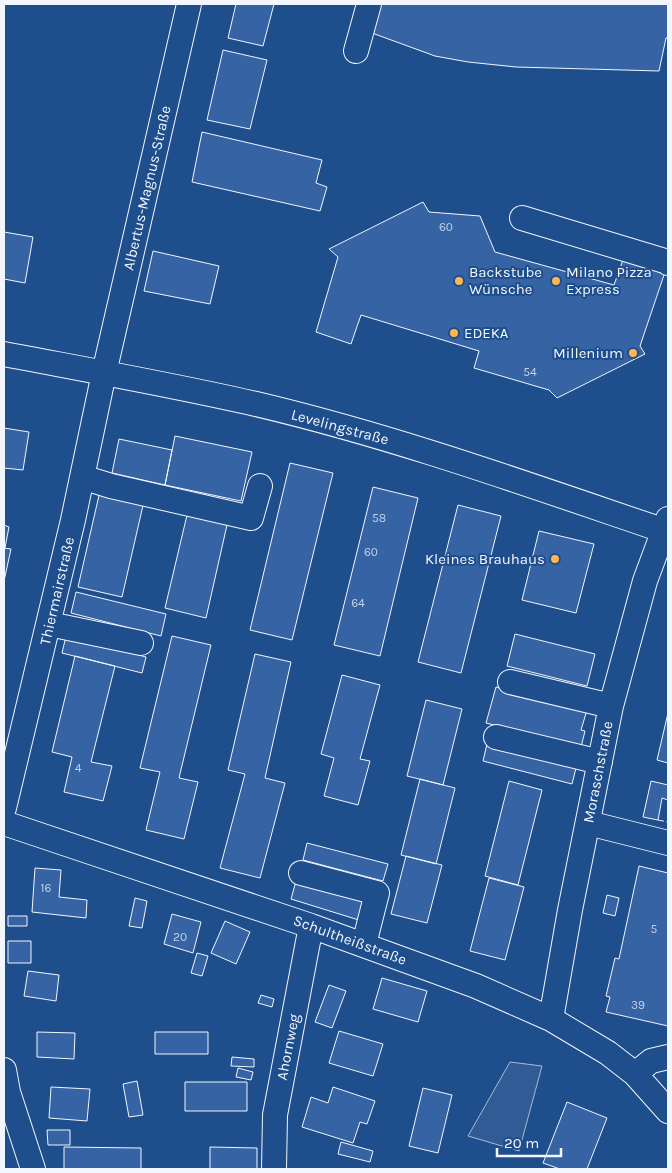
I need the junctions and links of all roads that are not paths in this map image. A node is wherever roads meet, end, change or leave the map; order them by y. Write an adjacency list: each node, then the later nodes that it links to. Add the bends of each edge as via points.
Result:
1 (189, 4): 7 (street, Albertus-Magnus-Straße)
2 (368, 4): 3 (street)
3 (356, 50)
4 (522, 218): 5 (street)
5 (668, 263)
6 (4, 354): 7 (street, Levelingstraße)
7 (104, 373): 8 (street, Thiermairstraße); 10 (street, Levelingstraße, via 256,404 377,436)
8 (82, 476): 9 (street, via 111,486 251,518); 11 (street, Thiermairstraße)
9 (260, 486)
10 (667, 527): 14 (street, Moraschstraße, via 645,581)
11 (49, 624): 12 (street); 17 (street, Thiermairstraße)
12 (141, 643)
13 (510, 682): 14 (street)
14 (611, 706): 16 (street, Moraschstraße)
15 (496, 738): 16 (street)
16 (600, 762): 19 (street, Moraschstraße)
17 (4, 808)
18 (4, 823): 22 (street, Schultheißstraße)
19 (588, 823): 20 (street); 24 (street, Moraschstraße)
20 (668, 843)
21 (301, 873): 23 (street, via 377,893)
22 (311, 926): 23 (street, Schultheißstraße); 30 (street, Ahornweg, via 275,1115)
23 (364, 944): 24 (street, Schultheißstraße)
24 (551, 1018): 27 (street, Schultheißstraße)
25 (668, 1057): 27 (street, via 651,1061)
26 (4, 1070): 29 (street)
27 (635, 1074): 28 (street, Schultheißstraße)
28 (668, 1111)
29 (33, 1169)
30 (274, 1169)

